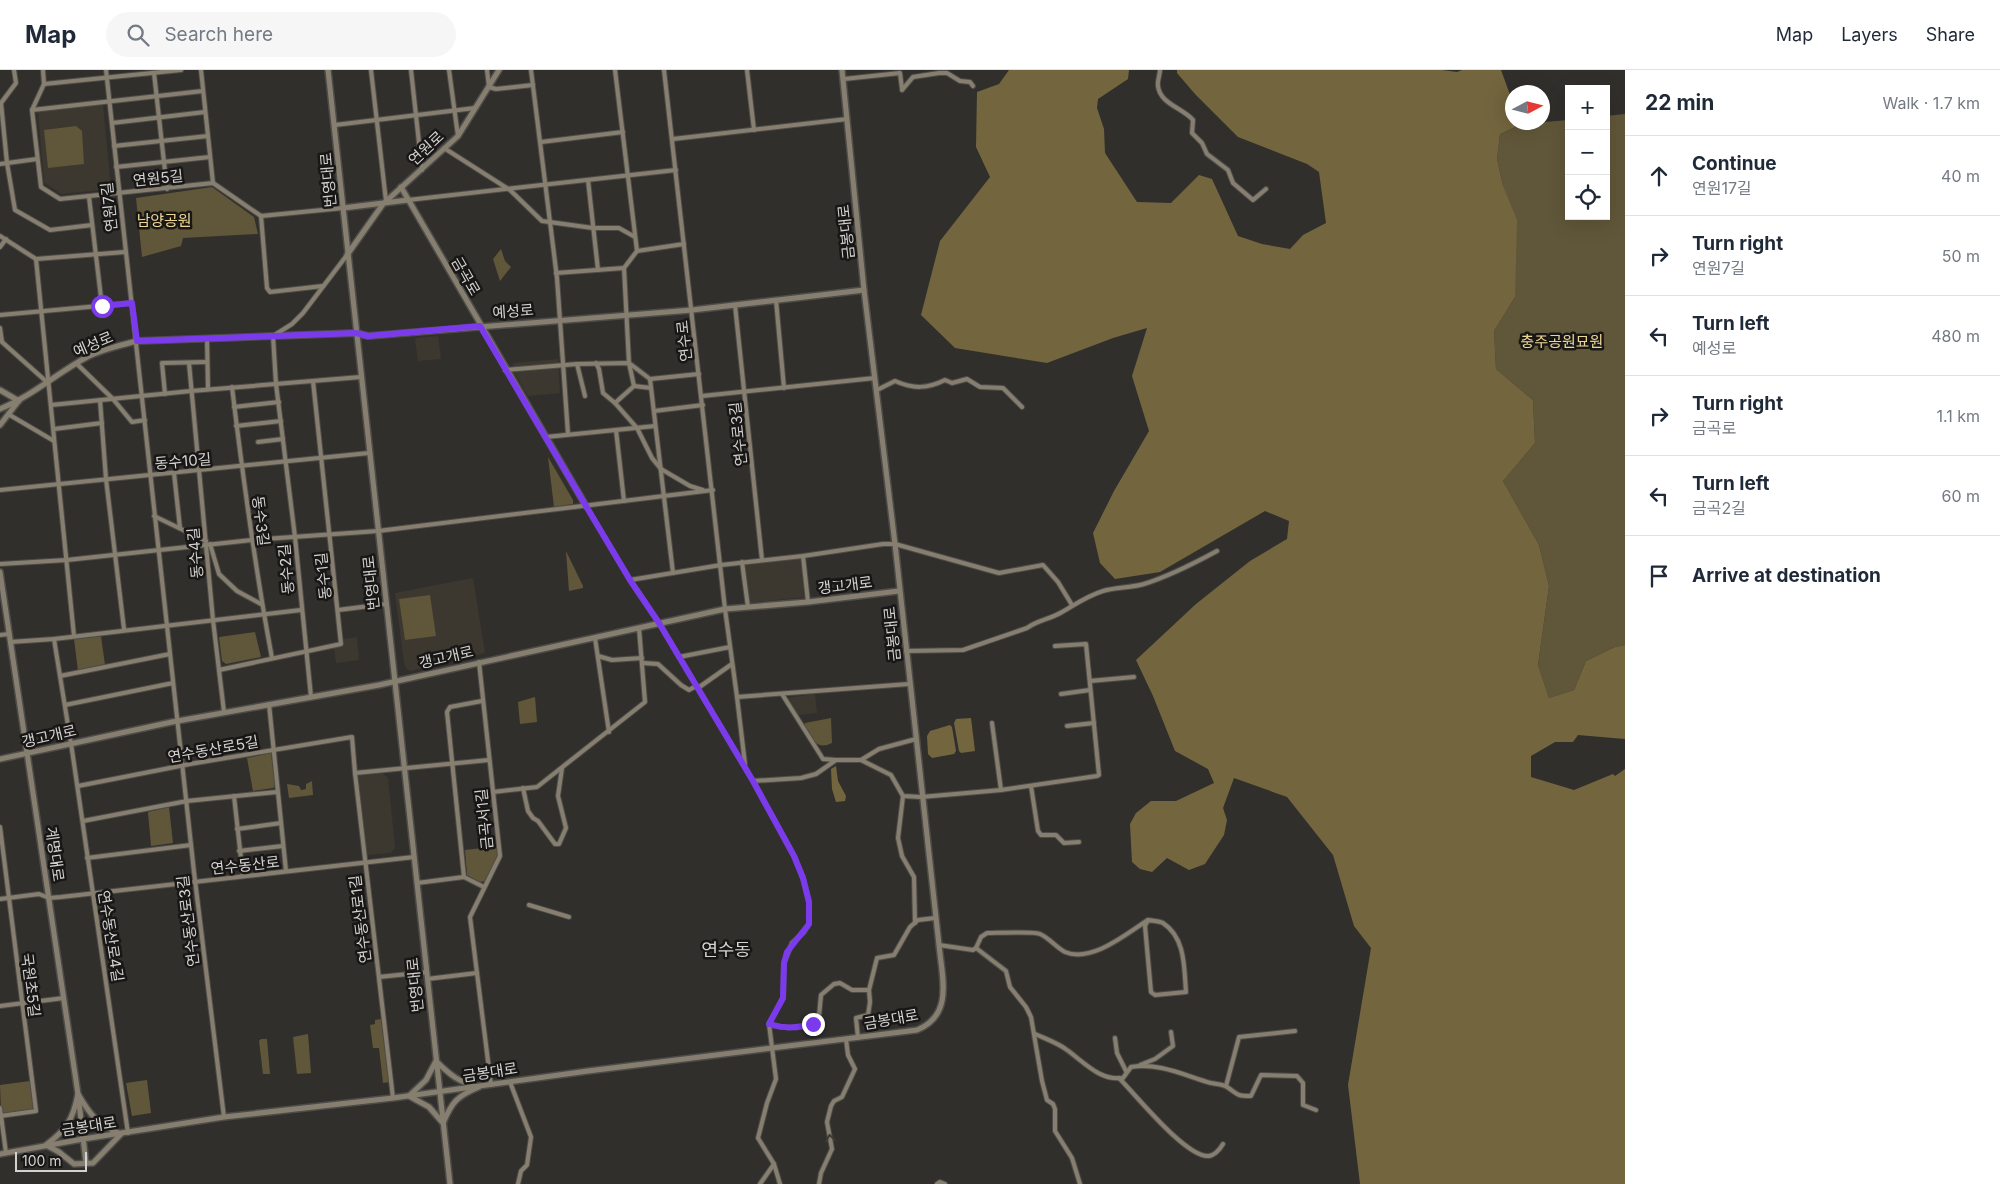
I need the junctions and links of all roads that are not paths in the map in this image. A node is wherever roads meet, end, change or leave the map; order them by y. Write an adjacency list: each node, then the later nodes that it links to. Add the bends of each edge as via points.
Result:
1 (14, 70): 50 (street, via 16,84 1,103)
2 (43, 70): 21 (street)
3 (106, 70): 19 (street, 연원7길)
4 (181, 70): 18 (street)
5 (201, 70): 25 (street)
6 (328, 70): 37 (street, 번영대로)
7 (371, 70): 35 (street)
8 (411, 70): 32 (street)
9 (449, 70): 30 (street)
10 (487, 70): 24 (street)
11 (499, 70): 24 (street, 연원로)
12 (531, 70): 22 (street)
13 (615, 70): 39 (street)
14 (664, 70): 42 (street, 연수로)
15 (747, 70): 38 (street)
16 (842, 70): 20 (street, 금봉대로)
17 (1160, 70): 61 (street, via 1160,93 1193,120 1192,132 1212,159 1228,170 1233,183 1253,200)
18 (154, 73): 19 (street); 26 (street)
19 (107, 78): 21 (street); 27 (street, 연원7길)
20 (844, 79): 23 (street, via 900,73 902,90 913,77 939,73 970,82); 34 (street, 금봉대로)
21 (44, 84): 29 (street)
22 (533, 85): 24 (street); 44 (street)
23 (973, 86)
24 (489, 87): 28 (street, 연원로)
25 (203, 91): 26 (street); 31 (street)
26 (157, 96): 27 (street); 33 (street)
27 (110, 101): 29 (street); 36 (street, 연원7길)
28 (474, 108): 30 (street); 41 (street, 연원로)
29 (32, 110): 48 (street, 연원5길)
30 (455, 111): 32 (street); 41 (street)
31 (205, 112): 33 (street); 40 (street)
32 (416, 116): 35 (street); 53 (street)
33 (159, 118): 36 (street); 43 (street)
34 (848, 119): 38 (street); 86 (street, 금봉대로)
35 (376, 120): 37 (street); 66 (street)
36 (112, 123): 45 (street, 연원7길)
37 (335, 125): 67 (street, 번영대로)
38 (754, 130): 42 (street)
39 (624, 132): 44 (street); 55 (street)
40 (208, 136): 43 (street); 47 (street)
41 (458, 136): 46 (street, 연원로)
42 (673, 138): 54 (street, 연수로)
43 (162, 141): 45 (street); 49 (street)
44 (541, 142): 58 (street)
45 (114, 146): 52 (street, 연원7길)
46 (444, 148): 53 (street, 연원로); 62 (street)
47 (210, 157): 49 (street); 57 (street)
48 (37, 159): 50 (street); 64 (street, 연원5길, via 41,186 60,199)
49 (164, 162): 52 (street); 60 (street)
50 (7, 163): 51 (street); 70 (street, via 15,210 50,230)
51 (0, 164)
52 (116, 167): 63 (street, 연원7길)
53 (422, 170): 59 (street, 연원로)
54 (676, 170): 55 (street); 75 (street, 연수로)
55 (629, 175): 56 (street); 73 (street)
56 (588, 180): 58 (street); 71 (street)
57 (212, 183): 60 (street, 연원5길); 68 (street)
58 (546, 186): 62 (street); 69 (street)
59 (400, 187): 65 (street, 금곡로); 66 (street, 연원로)
60 (167, 189): 63 (street, 연원5길)
61 (1266, 189)
62 (510, 190): 65 (street); 69 (street, via 542,221)
63 (119, 194): 64 (street, 연원5길); 78 (street, 연원7길)
64 (90, 197): 70 (street)
65 (408, 200): 66 (street); 96 (street, 금곡로)
66 (384, 203): 67 (street); 80 (street, 연원로)
67 (343, 208): 68 (street); 80 (street, 번영대로)
68 (261, 216): 85 (street, via 267,288 270,292)
69 (550, 223): 71 (street); 84 (street)
70 (92, 225): 79 (street)
71 (593, 228): 73 (street, via 619,228); 83 (street)
72 (0, 236): 74 (street)
73 (635, 237): 77 (street)
74 (6, 240): 76 (street); 81 (street)
75 (684, 244): 77 (street); 91 (street, 연수로)
76 (0, 248)
77 (636, 251): 82 (street)
78 (125, 252): 79 (street); 88 (street, 연원7길)
79 (96, 254): 81 (street); 90 (street)
80 (347, 255): 85 (street); 98 (street, 번영대로)
81 (36, 259): 92 (street)
82 (624, 268): 83 (street); 94 (street)
83 (598, 270): 84 (street)
84 (556, 273): 95 (street)
85 (323, 286): 99 (street, via 297,320)
86 (864, 290): 87 (street, 예성로); 112 (street, 금봉대로)
87 (776, 300): 89 (street, 예성로); 120 (street)
88 (132, 303): 90 (street); 101 (street, 연원7길)
89 (735, 305): 91 (street, 예성로); 125 (street, 연수로3길)
90 (102, 306): 92 (street)
91 (692, 310): 94 (street, 예성로); 110 (street, 연수로)
92 (42, 311): 93 (street); 115 (street)
93 (0, 315)
94 (626, 315): 95 (street, 예성로); 103 (street)
95 (560, 320): 96 (street, 예성로); 108 (street)
96 (480, 326): 98 (street, 예성로, via 368,336); 109 (street, 금곡로)
97 (0, 328): 115 (street, via 2,342)
98 (356, 333): 99 (street, 예성로); 111 (street, 번영대로)
99 (273, 336): 100 (street, 예성로); 116 (street, 동수2길)
100 (207, 338): 101 (street, 예성로); 102 (street)
101 (137, 341): 106 (street, 예성로, via 103,351); 127 (street, 연원7길)
102 (207, 362): 104 (street); 121 (street)
103 (629, 362): 105 (street); 113 (street); 117 (street)
104 (189, 363): 124 (street, 동수4길); 126 (street, via 162,363)
105 (596, 363): 107 (street); 134 (street, via 603,393)
106 (76, 364): 115 (street, 예성로); 130 (street)
107 (577, 364): 108 (street); 128 (street)
108 (562, 365): 109 (street); 151 (street)
109 (506, 370): 152 (street, 금곡로)
110 (699, 374): 113 (street); 129 (street, 연수로)
111 (360, 377): 114 (street); 156 (street, 번영대로)
112 (875, 378): 120 (street); 123 (street, 금봉대로)
113 (650, 380): 119 (street)
114 (313, 381): 116 (street); 157 (street, 동수1길)
115 (48, 383): 132 (street, 예성로); 135 (street)
116 (276, 384): 118 (street); 133 (street, 동수2길)
117 (634, 386): 119 (street); 134 (street)
118 (232, 387): 121 (street); 137 (street, 동수3길)
119 (651, 388): 140 (street)
120 (784, 388): 125 (street)
121 (208, 389): 124 (street)
122 (0, 390): 132 (street)
123 (877, 390): 138 (street, via 895,381 917,388 945,380 952,383 967,379 980,387 1003,388); 179 (street, 금봉대로)
124 (191, 391): 126 (street); 161 (street, 동수4길)
125 (745, 392): 129 (street); 185 (street, 연수로3길)
126 (165, 394): 127 (street)
127 (143, 396): 130 (street); 142 (street, 연원7길)
128 (585, 396)
129 (702, 396): 136 (street, 연수로)
130 (113, 399): 131 (street); 142 (street, via 132,422)
131 (100, 400): 135 (street); 144 (street)
132 (19, 401): 139 (street, 예성로); 141 (street)
133 (278, 402): 137 (street); 143 (street, 동수2길)
134 (615, 403): 148 (street)
135 (51, 405): 149 (street)
136 (703, 405): 140 (street); 167 (street, 연수로)
137 (234, 407): 146 (street, 동수3길)
138 (1022, 407)
139 (0, 408)
140 (654, 411): 147 (street)
141 (8, 414): 145 (street); 154 (street)
142 (145, 420): 163 (street, 연원7길)
143 (281, 421): 146 (street); 153 (street, 동수2길)
144 (102, 423): 149 (street); 164 (street)
145 (0, 425)
146 (236, 426): 159 (street, 동수3길)
147 (656, 426): 148 (street); 160 (street)
148 (637, 428): 150 (street); 160 (street)
149 (54, 429): 154 (street)
150 (616, 430): 151 (street); 170 (street)
151 (568, 434): 152 (street)
152 (546, 437): 171 (street, 금곡로)
153 (283, 439): 155 (street); 158 (street, 동수2길)
154 (54, 441): 165 (street)
155 (258, 442)
156 (369, 453): 157 (street, 동수10길); 174 (street, 번영대로)
157 (321, 458): 158 (street, 동수10길); 175 (street, 동수1길)
158 (286, 462): 159 (street, 동수10길); 176 (street, 동수2길)
159 (243, 466): 161 (street, 동수10길); 177 (street, 동수3길)
160 (661, 469): 168 (street, via 690,486); 169 (street)
161 (198, 471): 162 (street, 동수10길); 178 (street, 동수4길)
162 (174, 473): 163 (street, 동수10길); 173 (street)
163 (150, 475): 164 (street, 동수10길); 172 (street, 연원7길)
164 (106, 479): 165 (street, 동수10길); 182 (street)
165 (59, 484): 166 (street, 동수10길); 184 (street)
166 (0, 490)
167 (713, 490): 168 (street); 188 (street, 연수로)
168 (706, 491): 169 (street)
169 (665, 496): 170 (street); 190 (street)
170 (624, 501): 171 (street)
171 (586, 506): 174 (street); 191 (street, 금곡로)
172 (154, 516): 173 (street); 180 (street, 연수동산로3길)
173 (180, 528): 178 (street)
174 (378, 531): 175 (street); 195 (street, 번영대로)
175 (330, 534): 176 (street); 200 (street, 동수1길)
176 (295, 536): 177 (street); 199 (street, 동수2길)
177 (252, 540): 178 (street); 194 (street, 동수3길)
178 (207, 543): 180 (street); 194 (street, via 218,574 237,591); 202 (street, 동수4길)
179 (894, 544): 183 (street); 192 (street, 금봉대로); 196 (street, via 999,573 1043,565)
180 (158, 550): 182 (street); 204 (street, 연수동산로3길)
181 (1217, 551): 196 (street, via 1185,569 1130,588 1104,591)
182 (115, 554): 184 (street); 206 (street)
183 (803, 556): 185 (street); 193 (street)
184 (67, 560): 187 (street); 209 (street)
185 (762, 560): 186 (street)
186 (742, 562): 188 (street); 197 (street)
187 (0, 564)
188 (721, 565): 190 (street); 198 (street, 연수로)
189 (0, 572): 207 (street, 계명대로)
190 (673, 573): 191 (street)
191 (630, 580): 203 (street, 금곡로)
192 (899, 591): 193 (street, 갱고개로); 216 (street, 금봉대로)
193 (808, 602): 197 (street, 갱고개로)
194 (261, 604): 201 (street, 동수3길)
195 (386, 604): 200 (street); 228 (street, 번영대로)
196 (1072, 605): 216 (street, via 1027,628 964,650)
197 (748, 607): 198 (street, 갱고개로)
198 (725, 609): 203 (street, 갱고개로); 214 (street, 연수로)
199 (301, 610): 201 (street); 215 (street, 동수2길)
200 (338, 610): 215 (street, 동수1길, via 341,644)
201 (264, 614): 202 (street); 220 (street, 동수3길)
202 (213, 620): 204 (street); 224 (street, 동수4길)
203 (659, 623): 205 (street, 갱고개로); 219 (street, 금곡로)
204 (166, 624): 206 (street); 217 (street, 연수동산로3길)
205 (639, 628): 210 (street, 갱고개로); 221 (street)
206 (124, 630): 209 (street)
207 (9, 634): 208 (street); 212 (street, 계명대로)
208 (0, 635)
209 (74, 636): 211 (street)
210 (595, 638): 218 (street); 222 (street, 갱고개로)
211 (54, 639): 212 (street); 225 (street, 연수동산로4길)
212 (10, 642): 250 (street, 계명대로)
213 (1055, 646): 227 (street, via 1086,644)
214 (730, 647): 219 (street); 223 (street, 연수로)
215 (306, 651): 220 (street, 동수1길); 235 (street, 동수2길)
216 (906, 651): 230 (street, 금봉대로)
217 (170, 654): 225 (street); 229 (street, 연수동산로3길)
218 (598, 656): 221 (street); 245 (street)
219 (679, 657): 231 (street, 금곡로)
220 (272, 658): 224 (street, 동수1길)
221 (642, 661): 231 (street, via 658,664 689,690); 245 (street, via 645,702)
222 (479, 662): 228 (street, 갱고개로); 237 (street, 금곡서1길)
223 (732, 664): 231 (street); 236 (street, 연수로)
224 (218, 670): 240 (street, 동수4길)
225 (60, 676): 238 (street, 연수동산로4길)
226 (1134, 677): 227 (street)
227 (1090, 681): 232 (street)
228 (394, 682): 235 (street, 갱고개로); 259 (street, 번영대로)
229 (173, 683): 238 (street); 241 (street, 연수동산로3길)
230 (909, 684): 233 (street); 247 (street, 금봉대로)
231 (697, 687): 258 (street, 금곡로)
232 (1090, 690): 234 (street); 243 (street)
233 (782, 694): 236 (street); 253 (street, via 823,759)
234 (1061, 694)
235 (311, 696): 239 (street, 갱고개로)
236 (737, 697): 258 (street, 연수로)
237 (482, 701): 252 (street, 금곡서1길); 255 (street, via 453,706 448,710)
238 (65, 704): 248 (street, 연수동산로4길)
239 (269, 704): 240 (street, 갱고개로); 249 (street)
240 (224, 712): 241 (street, 갱고개로)
241 (178, 721): 248 (street, 갱고개로); 256 (street, 연수동산로3길)
242 (992, 723): 265 (street)
243 (1094, 723): 244 (street); 263 (street, via 1099,774 1092,778)
244 (1067, 726)
245 (609, 732): 257 (street)
246 (352, 737): 249 (street, 연수동산로5길); 260 (street, 연수동산로1길)
247 (916, 739): 254 (street, via 878,748); 270 (street, 금봉대로)
248 (71, 743): 250 (street, 갱고개로); 262 (street, 연수동산로4길)
249 (274, 750): 256 (street, 연수동산로5길); 266 (street)
250 (27, 754): 251 (street, 갱고개로); 291 (street, 계명대로)
251 (0, 759)
252 (489, 760): 255 (street); 267 (street, 금곡서1길)
253 (836, 760): 254 (street); 261 (street, via 816,774 801,778)
254 (861, 760): 269 (street, via 891,774)
255 (453, 764): 259 (street); 285 (street)
256 (183, 766): 262 (street, 연수동산로5길); 271 (street, 연수동산로3길)
257 (562, 768): 264 (street, via 538,787); 264 (street, via 558,796 566,828 559,844 533,818)
258 (746, 768): 261 (street, 금곡로)
259 (404, 769): 260 (street); 280 (street, 번영대로)
260 (355, 773): 282 (street, 연수동산로1길)
261 (753, 781): 308 (street, 금곡로, via 794,856 809,902 809,924 787,952 783,998)
262 (78, 786): 272 (street, 연수동산로4길)
263 (1031, 786): 265 (street); 276 (street, via 1041,835 1056,835 1064,843)
264 (523, 788): 267 (street)
265 (1001, 790): 270 (street)
266 (278, 792): 268 (street); 273 (street)
267 (493, 792): 288 (street, 금곡서1길, via 500,856)
268 (234, 796): 271 (street); 275 (street)
269 (904, 796): 270 (street); 297 (street, via 898,838 902,856 914,877)
270 (922, 797): 295 (street, 금봉대로)
271 (186, 802): 272 (street); 277 (street, 연수동산로3길)
272 (83, 821): 281 (street, 연수동산로4길)
273 (281, 823): 275 (street); 278 (street)
274 (0, 827): 290 (street, 국원초5길)
275 (237, 828): 279 (street)
276 (1080, 842)
277 (191, 845): 281 (street); 286 (street, 연수동산로3길)
278 (283, 846): 279 (street); 283 (street)
279 (239, 851): 284 (street)
280 (414, 857): 282 (street, 연수동산로); 287 (street, 번영대로)
281 (87, 858): 289 (street, 연수동산로4길)
282 (365, 863): 283 (street, 연수동산로); 302 (street, 연수동산로1길)
283 (286, 871): 284 (street, 연수동산로)
284 (243, 876): 286 (street, 연수동산로)
285 (464, 877): 287 (street); 288 (street)
286 (195, 882): 289 (street, 연수동산로); 331 (street, 연수동산로3길)
287 (417, 882): 300 (street, 번영대로)
288 (484, 887): 301 (street, 금곡서1길, via 470,917)
289 (93, 893): 291 (street, 연수동산로); 333 (street, 연수동산로4길)
290 (8, 898): 291 (street, 연수동산로, via 39,894); 292 (street, 연수동산로); 306 (street, 국원초5길)
291 (48, 898): 305 (street, 계명대로)
292 (0, 899)
293 (529, 905): 294 (street)
294 (569, 918)
295 (936, 918): 297 (street); 298 (street, 금봉대로)
296 (1148, 920): 296 (street, via 1163,923 1176,939 1183,955 1186,992 1155,995 1151,992 1145,926); 299 (street, via 1100,949 1082,955 1066,952 1040,934 987,933)
297 (915, 923): 304 (street, via 905,933 898,952 877,958)
298 (938, 945): 299 (street); 312 (street, 금봉대로, via 942,1005 928,1026)
299 (976, 948): 311 (street, via 1006,971 1010,987 1031,1017)
300 (427, 972): 302 (street); 303 (street, 번영대로)
301 (477, 973): 303 (street); 321 (street, 금곡서1길)
302 (378, 977): 327 (street, 연수동산로1길)
303 (427, 979): 316 (street, 번영대로)
304 (869, 990): 308 (street, via 852,990 840,983 834,984 821,995 818,1016 813,1024 790,1028); 312 (street, via 868,1015 856,1018)
305 (64, 998): 306 (street); 325 (street, 계명대로)
306 (22, 1004): 307 (street); 330 (street, 국원초5길, via 36,1110)
307 (0, 1006)
308 (769, 1024): 315 (street)
309 (1295, 1030): 322 (street, via 1239,1037)
310 (1170, 1032): 317 (street, via 1173,1046)
311 (1035, 1034): 319 (street, via 1066,1049 1105,1077); 348 (street, via 1042,1082 1047,1100 1055,1109 1055,1131 1072,1158)
312 (858, 1038): 314 (street, 금봉대로)
313 (1115, 1038): 318 (street)
314 (846, 1039): 315 (street, 금봉대로); 345 (street, one-way to 314, via 832,1149 827,1122 830,1106 842,1097 855,1069 848,1055)
315 (772, 1048): 320 (street, 금봉대로); 340 (street, via 776,1079 758,1138)
316 (436, 1061): 323 (street, via 458,1080); 324 (street, 번영대로); 326 (street, via 426,1080)
317 (1138, 1066): 318 (street); 322 (street, via 1181,1072)
318 (1126, 1071): 319 (street, via 1123,1078)
319 (1119, 1078): 336 (street, via 1178,1141 1190,1149 1207,1156 1213,1155)
320 (510, 1082): 321 (street, 금봉대로); 342 (street, via 531,1137 527,1165)
321 (491, 1085): 323 (street, 금봉대로)
322 (1226, 1086): 329 (street, via 1237,1095 1251,1096 1261,1075 1297,1076 1303,1083 1303,1105)
323 (479, 1087): 324 (street, 금봉대로); 332 (street, via 455,1101)
324 (440, 1092): 326 (street, 금봉대로); 332 (street, 번영대로)
325 (78, 1094): 334 (street, via 91,1116); 335 (street, 계명대로); 337 (street, via 66,1127)
326 (409, 1096): 327 (street, 금봉대로); 332 (street, via 429,1108)
327 (393, 1098): 331 (street, 금봉대로)
328 (0, 1108): 330 (street)
329 (1316, 1110)
330 (0, 1116): 338 (street)
331 (224, 1117): 333 (street, 금봉대로)
332 (443, 1123): 341 (street, 번영대로)
333 (128, 1133): 334 (street, 금봉대로)
334 (120, 1134): 335 (street, 금봉대로); 339 (street, via 93,1163)
335 (83, 1139): 337 (street, 금봉대로); 339 (street, 계명대로)
336 (1224, 1144)
337 (46, 1145): 338 (street, 금봉대로); 339 (street, via 74,1164)
338 (3, 1153)
339 (86, 1163)
340 (774, 1164): 343 (street); 344 (street)
341 (450, 1184)
342 (518, 1184)
343 (760, 1184)
344 (780, 1184)
345 (819, 1184)
346 (938, 1184): 347 (street)
347 (945, 1184)
348 (1080, 1184)

